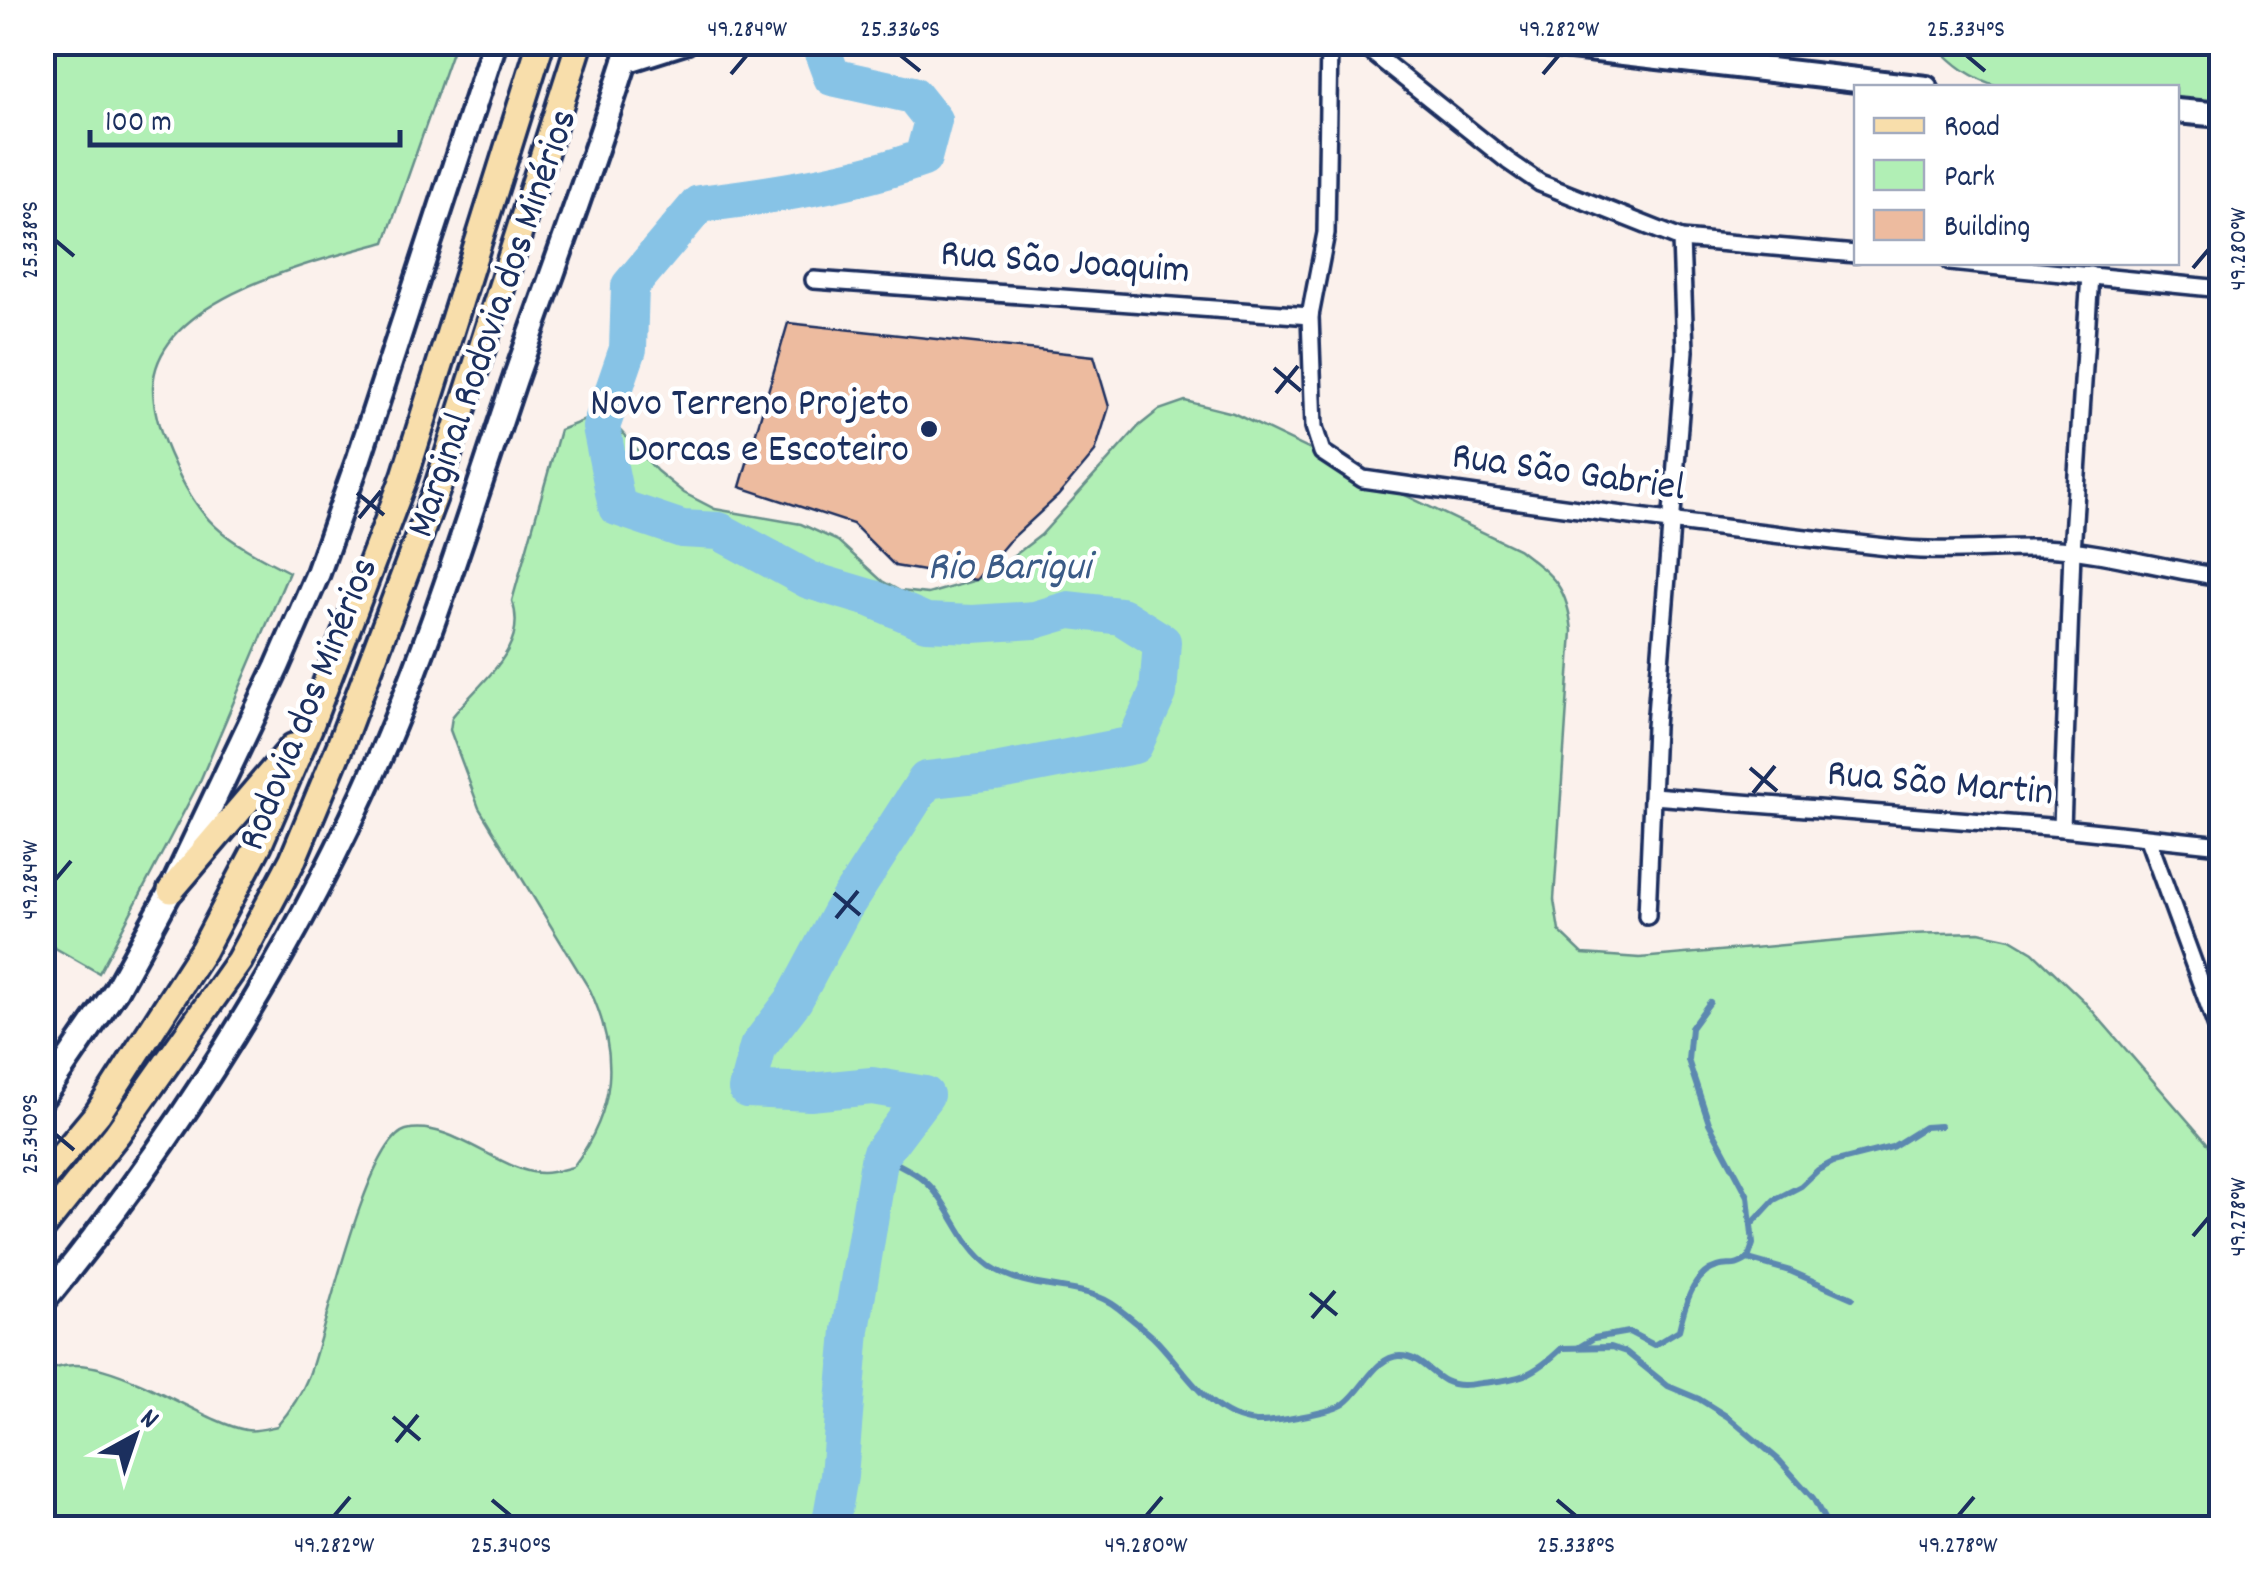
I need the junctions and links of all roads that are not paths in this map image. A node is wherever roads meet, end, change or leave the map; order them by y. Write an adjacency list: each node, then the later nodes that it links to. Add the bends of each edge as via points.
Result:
1 (494, 42): 28 (main road, via 318,573)
2 (541, 42): 23 (main road, Rodovia dos Minérios, via 405,476)
3 (580, 42): 33 (main road, Rodovia dos Minérios, via 438,486 293,858 239,961)
4 (685, 42): 9 (main road)
5 (1329, 42): 19 (street, Rua São Gabriel, via 1326,233)
6 (1359, 42): 13 (street, via 1540,184)
7 (1528, 42): 8 (main road)
8 (1688, 51): 10 (main road)
9 (628, 52): 34 (main road, Marginal Rodovia dos Minérios, via 412,679 348,829 230,1045 137,1183)
10 (1907, 85)
11 (2179, 111): 12 (main road)
12 (2222, 115)
13 (1681, 239): 14 (street); 20 (street, via 1686,351)
14 (1854, 254)
15 (1982, 265): 16 (street)
16 (2090, 275): 18 (street); 21 (street)
17 (814, 280): 19 (street, Rua São Joaquim)
18 (2222, 288)
19 (1310, 316): 20 (street, Rua São Gabriel, via 1314,426 1322,452 1336,464 1364,479)
20 (1672, 523): 21 (street, Rua São Gabriel, via 1910,549); 24 (street)
21 (2072, 551): 22 (street, Rua São Gabriel); 25 (street)
22 (2222, 577)
23 (309, 728): 28 (main road); 32 (main road, Rodovia dos Minérios, via 203,950 98,1113)
24 (1652, 796): 25 (street, Rua São Martin); 29 (street)
25 (2062, 828): 26 (street, Rua São Martin)
26 (2148, 839): 27 (street, Rua São Martin); 30 (street)
27 (2222, 845)
28 (171, 890): 31 (main road, via 116,990)
29 (1647, 916)
30 (2222, 1041)
31 (42, 1098)
32 (42, 1180)
33 (42, 1228)
34 (42, 1304)

